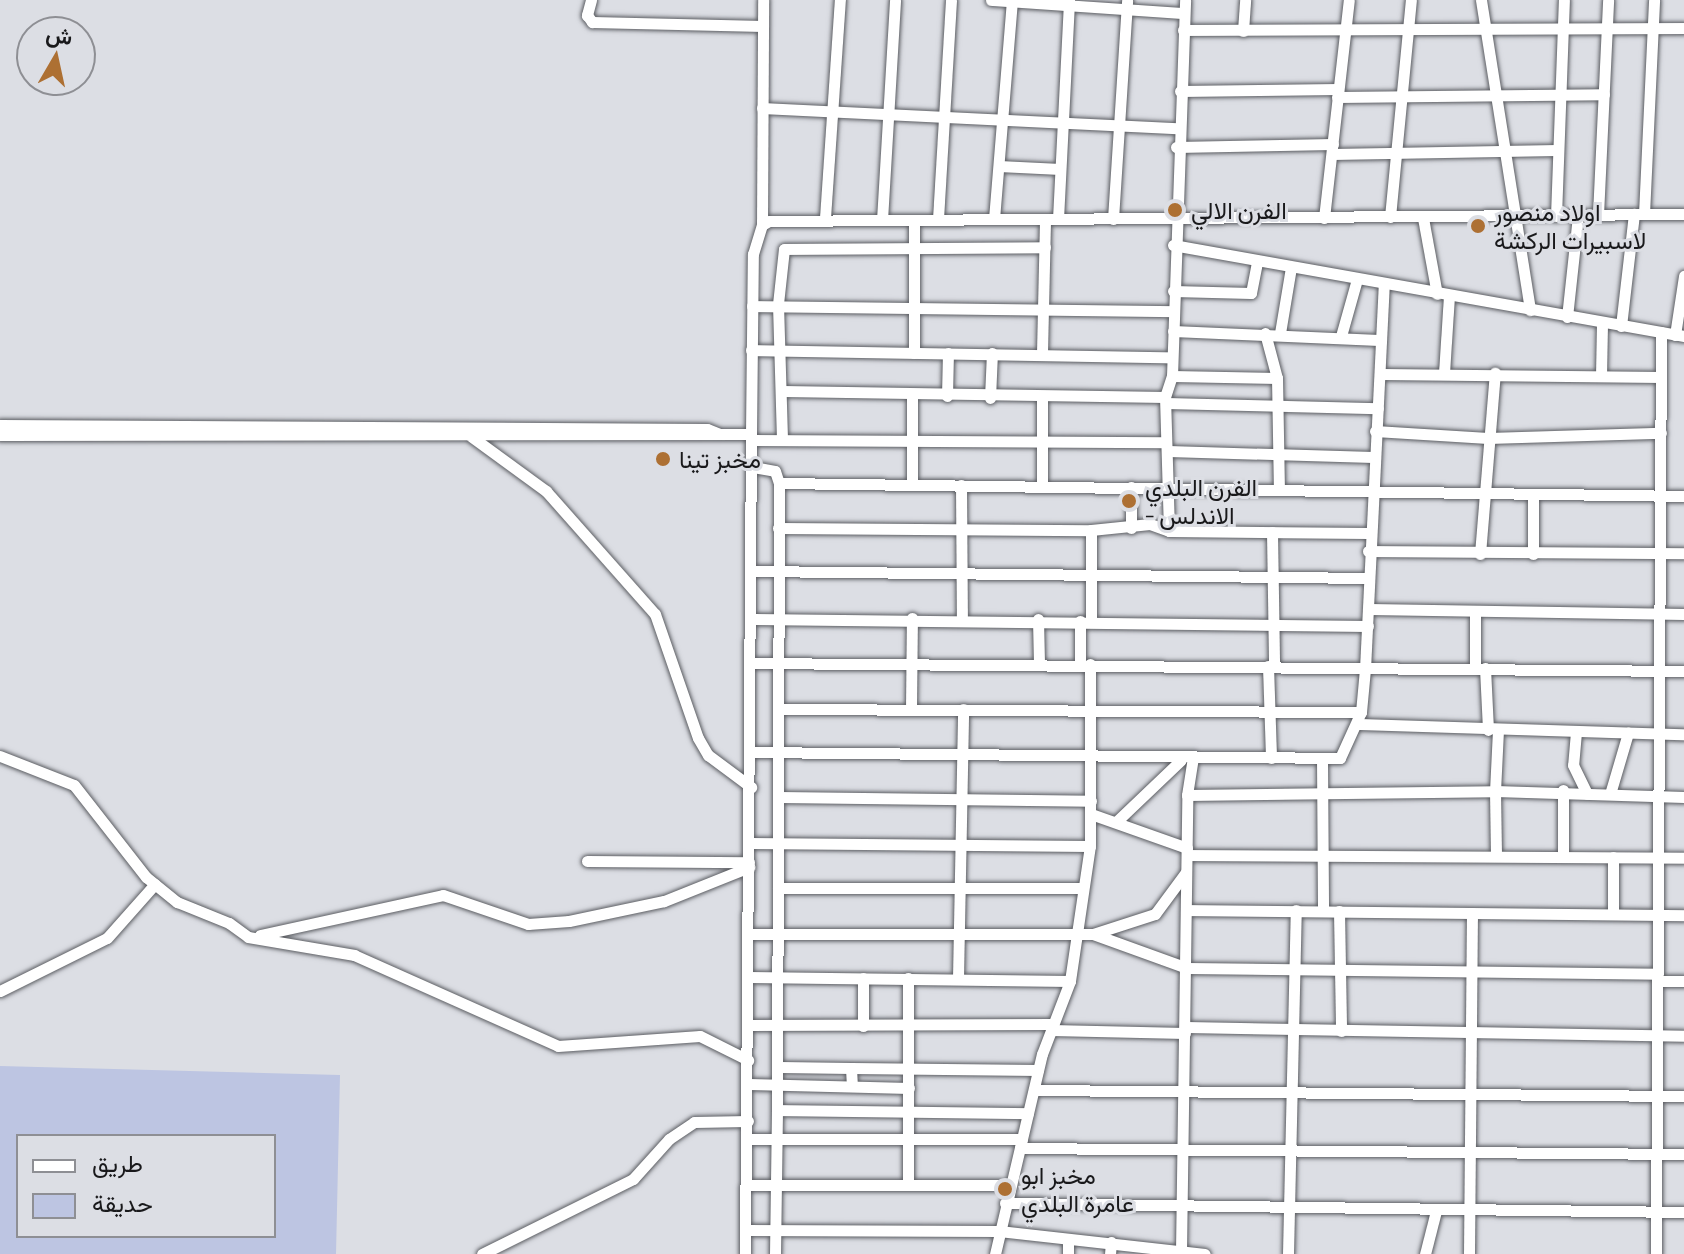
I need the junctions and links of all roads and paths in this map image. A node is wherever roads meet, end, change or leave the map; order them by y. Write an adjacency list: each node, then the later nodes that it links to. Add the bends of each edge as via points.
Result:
1 (591, 0): 18 (street, via 587,15 592,22)
2 (763, 0): 18 (street)
3 (840, 0): 35 (street)
4 (895, 0): 36 (street)
5 (951, 0): 37 (street)
6 (991, 0): 14 (street)
7 (1245, 0): 25 (street)
8 (1349, 0): 26 (street)
9 (1411, 0): 27 (street)
10 (1481, 0): 19 (street)
11 (1564, 0): 22 (street)
12 (1608, 0): 23 (street)
13 (1654, 0): 20 (street)
14 (1012, 1): 15 (street); 38 (street)
15 (1068, 3): 16 (street); 39 (street)
16 (1127, 5): 17 (street); 40 (street)
17 (1185, 6): 24 (street)
18 (763, 26): 34 (street)
19 (1486, 28): 22 (street); 27 (street); 31 (street)
20 (1652, 28): 21 (street); 23 (street); 49 (street)
21 (1684, 28)
22 (1563, 29): 23 (street); 32 (street)
23 (1607, 29): 30 (street)
24 (1183, 30): 25 (street); 28 (street)
25 (1243, 31): 26 (street)
26 (1344, 31): 27 (street); 29 (street)
27 (1408, 32): 33 (street)
28 (1180, 91): 29 (street); 41 (street)
29 (1338, 93): 33 (street); 43 (street)
30 (1604, 94): 32 (street); 51 (street)
31 (1497, 96): 32 (street); 33 (street); 45 (street)
32 (1559, 96): 44 (street)
33 (1402, 97): 46 (street)
34 (762, 108): 35 (street); 66 (street)
35 (832, 109): 36 (street); 56 (street)
36 (889, 113): 37 (street); 63 (street)
37 (946, 115): 38 (street); 59 (street)
38 (1003, 119): 39 (street); 47 (street)
39 (1062, 124): 40 (street); 48 (street)
40 (1119, 127): 41 (street); 61 (street)
41 (1177, 128): 42 (street)
42 (1176, 147): 43 (street); 62 (street)
43 (1332, 149): 46 (street); 57 (street)
44 (1557, 150): 45 (street); 53 (street)
45 (1507, 153): 46 (street); 52 (street)
46 (1396, 155): 55 (street)
47 (999, 166): 48 (street); 60 (street)
48 (1060, 169): 65 (street)
49 (1639, 214): 50 (street); 51 (street); 86 (street)
50 (1684, 214)
51 (1598, 215): 54 (street)
52 (1518, 216): 53 (street); 58 (street); 82 (street)
53 (1556, 216): 54 (street)
54 (1578, 216): 84 (street)
55 (1390, 217): 57 (street); 58 (street)
56 (825, 218): 63 (street); 66 (street)
57 (1324, 218): 62 (street)
58 (1423, 218): 77 (street)
59 (938, 219): 60 (street); 64 (street)
60 (994, 219): 65 (street)
61 (1113, 219): 62 (street); 65 (street)
62 (1176, 219): 67 (street)
63 (882, 220): 64 (street)
64 (914, 220): 69 (street)
65 (1051, 220): 68 (street)
66 (762, 225): 79 (street)
67 (1173, 245): 70 (street); 76 (street)
68 (1045, 247): 69 (street); 80 (street)
69 (914, 248): 78 (street, via 789,247 783,255); 81 (street)
70 (1257, 261): 71 (street); 76 (street, via 1251,293)
71 (1291, 267): 73 (street); 90 (street)
72 (1684, 276): 75 (street)
73 (1357, 279): 74 (street); 92 (street)
74 (1384, 284): 77 (street); 93 (street)
75 (1684, 286): 91 (street)
76 (1173, 291): 83 (street)
77 (1443, 295): 82 (street); 101 (street)
78 (778, 304): 79 (street); 81 (street); 95 (street)
79 (752, 306): 94 (street)
80 (1043, 306): 81 (street); 83 (street); 99 (street)
81 (915, 307): 96 (street)
82 (1530, 310): 84 (street)
83 (1173, 311): 87 (street)
84 (1567, 317): 85 (street)
85 (1602, 323): 86 (street); 105 (street)
86 (1621, 326): 88 (street)
87 (1173, 331): 89 (street); 100 (street)
88 (1661, 332): 91 (street); 106 (street)
89 (1265, 333): 90 (street); 107 (street)
90 (1280, 333): 92 (street)
91 (1680, 335)
92 (1341, 336): 93 (street)
93 (1379, 340): 103 (street)
94 (751, 350): 95 (street); 122 (street)
95 (777, 350): 96 (street); 108 (street)
96 (914, 353): 97 (street)
97 (948, 353): 98 (street); 109 (street)
98 (992, 353): 99 (street); 111 (street)
99 (1042, 353): 100 (street)
100 (1172, 357): 104 (street)
101 (1444, 373): 102 (street); 103 (street)
102 (1495, 373): 105 (street); 124 (street)
103 (1381, 374): 115 (street)
104 (1172, 376): 107 (street); 113 (street)
105 (1601, 376): 106 (street)
106 (1661, 377): 118 (street)
107 (1277, 378): 114 (street)
108 (783, 391): 110 (street); 125 (street)
109 (947, 396): 110 (street); 111 (street)
110 (912, 398): 123 (street)
111 (990, 398): 112 (street)
112 (1042, 398): 113 (street); 126 (street)
113 (1165, 400): 114 (street); 127 (street)
114 (1278, 404): 115 (street); 128 (street)
115 (1378, 408): 117 (street)
116 (0, 425): 120 (street, via 692,429)
117 (1375, 431): 124 (street); 129 (street)
118 (1661, 433): 124 (street); 140 (street)
119 (0, 435): 121 (street)
120 (721, 435): 121 (street); 122 (street)
121 (472, 437): 202 (street, via 546,491 655,614 698,738 708,755)
122 (752, 437): 125 (street); 130 (street)
123 (910, 438): 125 (street); 126 (street); 133 (street)
124 (1488, 438): 139 (street)
125 (782, 439)
126 (1041, 439): 127 (street); 132 (street)
127 (1167, 447): 128 (street); 135 (street)
128 (1275, 453): 129 (street); 137 (street)
129 (1373, 457): 138 (street)
130 (753, 467): 131 (street, via 775,471); 155 (street)
131 (779, 483): 133 (street); 143 (street)
132 (1042, 484): 134 (street); 136 (street)
133 (912, 485): 134 (street)
134 (961, 485): 145 (street)
135 (1170, 486): 136 (street); 137 (street); 147 (street)
136 (1131, 487): 144 (street)
137 (1279, 488): 138 (street)
138 (1371, 490): 139 (street); 149 (street)
139 (1483, 495): 142 (street); 153 (street)
140 (1660, 496): 141 (street); 142 (street); 151 (street)
141 (1684, 496)
142 (1533, 497): 154 (street)
143 (778, 528): 145 (street); 156 (street)
144 (1131, 528): 146 (street); 147 (street, via 1150,524)
145 (963, 530): 146 (street); 157 (street)
146 (1091, 530): 158 (street)
147 (1169, 531): 148 (street)
148 (1272, 532): 149 (street); 159 (street)
149 (1369, 533): 150 (street)
150 (1368, 551): 153 (street); 160 (street)
151 (1660, 553): 152 (street); 154 (street); 163 (street)
152 (1684, 553)
153 (1480, 554): 154 (street)
154 (1533, 554)
155 (754, 571): 156 (street); 167 (street)
156 (778, 572): 157 (street); 169 (street)
157 (961, 575): 158 (street); 165 (street)
158 (1091, 577): 159 (street); 170 (street)
159 (1270, 578): 160 (street); 171 (street)
160 (1369, 578): 161 (street)
161 (1369, 609): 162 (street); 172 (street)
162 (1475, 612): 163 (street); 179 (street)
163 (1660, 614): 164 (street); 181 (street)
164 (1684, 614)
165 (962, 617): 166 (street); 168 (street)
166 (912, 618): 169 (street); 174 (street)
167 (754, 619): 169 (street); 173 (street)
168 (1038, 619): 170 (street); 176 (street)
169 (779, 620): 175 (street)
170 (1086, 621): 171 (street); 177 (street)
171 (1273, 624): 172 (street); 178 (street)
172 (1368, 626): 180 (street)
173 (753, 663): 175 (street); 194 (street)
174 (911, 663): 175 (street); 176 (street); 183 (street)
175 (780, 664): 184 (street)
176 (1039, 664): 177 (street)
177 (1085, 664): 178 (street); 186 (street)
178 (1271, 666): 180 (street); 187 (street)
179 (1480, 668): 180 (street); 181 (street); 189 (street)
180 (1365, 669): 188 (street)
181 (1659, 670): 182 (street); 192 (street)
182 (1684, 671)
183 (911, 708): 184 (street); 185 (street)
184 (780, 709): 195 (street)
185 (963, 709): 186 (street); 196 (street)
186 (1091, 709): 187 (street); 197 (street)
187 (1270, 712): 188 (street); 199 (street)
188 (1359, 718): 189 (street); 201 (street, via 1340,758)
189 (1493, 730): 190 (street); 204 (street)
190 (1576, 732): 191 (street); 206 (street, via 1573,765)
191 (1628, 733): 192 (street); 207 (street)
192 (1659, 734): 193 (street); 210 (street)
193 (1684, 734)
194 (751, 752): 195 (street); 202 (street)
195 (780, 752): 196 (street); 209 (street)
196 (962, 754): 197 (street); 212 (street)
197 (1090, 755): 200 (street); 213 (street)
198 (0, 756): 229 (street, via 83,793 126,857)
199 (1271, 758): 200 (street); 201 (street)
200 (1187, 759): 208 (street); 214 (street)
201 (1322, 759): 205 (street)
202 (751, 787): 215 (street)
203 (1563, 790): 204 (street); 206 (street); 222 (street)
204 (1495, 791): 205 (street); 221 (street)
205 (1322, 794): 208 (street); 220 (street)
206 (1587, 794): 207 (street)
207 (1610, 794): 210 (street)
208 (1187, 795): 219 (street)
209 (779, 797): 212 (street); 216 (street)
210 (1659, 797): 211 (street); 224 (street)
211 (1684, 797)
212 (962, 799): 213 (street); 217 (street)
213 (1091, 808): 214 (street); 218 (street)
214 (1117, 821): 219 (street)
215 (750, 843): 216 (street); 227 (street)
216 (778, 844): 217 (street); 230 (street)
217 (960, 844): 218 (street); 232 (street)
218 (1090, 846): 231 (street)
219 (1187, 852): 220 (street); 228 (street)
220 (1323, 853): 221 (street); 235 (street)
221 (1496, 854): 222 (street)
222 (1563, 856): 223 (street)
223 (1613, 857): 224 (street); 238 (street)
224 (1658, 858): 225 (street); 239 (street)
225 (1684, 858)
226 (587, 861): 227 (street)
227 (749, 865): 242 (street); 246 (street, via 664,901 569,921 528,924 443,895)
228 (1186, 872): 233 (street); 244 (street, via 1155,914)
229 (155, 884): 246 (street); 259 (street, via 107,938)
230 (778, 888): 232 (street); 243 (street)
231 (1083, 888): 232 (street); 245 (street)
232 (958, 889): 241 (street)
233 (1186, 910): 234 (street); 248 (street)
234 (1296, 910): 235 (street); 247 (street)
235 (1323, 911): 236 (street)
236 (1339, 911): 237 (street); 249 (street)
237 (1472, 913): 238 (street); 250 (street)
238 (1613, 913): 239 (street)
239 (1658, 914): 240 (street); 256 (street)
240 (1684, 915)
241 (958, 932): 243 (street); 245 (street); 255 (street)
242 (748, 934): 243 (street); 251 (street)
243 (778, 934): 252 (street)
244 (1093, 934): 245 (street); 248 (street)
245 (1077, 935): 257 (street)
246 (248, 937): 271 (street, via 354,955 558,1046 700,1036)
247 (1296, 967): 248 (street); 249 (street); 265 (street)
248 (1187, 968): 266 (street)
249 (1338, 969): 250 (street); 267 (street)
250 (1472, 971): 256 (street); 268 (street)
251 (749, 977): 252 (street); 261 (street)
252 (777, 978): 253 (street); 262 (street)
253 (863, 978): 254 (street); 263 (street)
254 (908, 978): 255 (street); 260 (street)
255 (958, 978): 257 (street)
256 (1658, 978): 258 (street); 269 (street)
257 (1070, 981): 264 (street)
258 (1684, 981)
259 (0, 991)
260 (909, 1023): 263 (street); 264 (street); 274 (street)
261 (748, 1025): 262 (street); 271 (street)
262 (776, 1026): 263 (street); 272 (street)
263 (863, 1026)
264 (1051, 1027): 266 (street); 275 (street)
265 (1296, 1029): 266 (street); 267 (street); 283 (street)
266 (1185, 1030): 281 (street)
267 (1341, 1031): 268 (street)
268 (1471, 1033): 269 (street); 282 (street)
269 (1657, 1036): 270 (street); 285 (street)
270 (1684, 1036)
271 (748, 1060): 276 (street)
272 (780, 1067): 273 (street); 277 (street)
273 (851, 1068): 274 (street); 278 (street)
274 (910, 1069): 275 (street); 279 (street)
275 (1038, 1070): 280 (street)
276 (749, 1084): 277 (street); 289 (street)
277 (780, 1084): 278 (street); 286 (street)
278 (852, 1085): 279 (street)
279 (909, 1088): 287 (street)
280 (1034, 1090): 281 (street); 288 (street)
281 (1184, 1090): 283 (street); 295 (street)
282 (1472, 1091): 283 (street); 285 (street); 294 (street)
283 (1295, 1092): 296 (street)
284 (1684, 1096): 285 (street)
285 (1657, 1098): 297 (street)
286 (777, 1110): 287 (street); 291 (street)
287 (907, 1110): 288 (street); 292 (street)
288 (1028, 1113): 293 (street)
289 (748, 1121): 290 (street); 316 (street, via 694,1122 669,1139 633,1179)
290 (747, 1139): 291 (street); 300 (street)
291 (777, 1140): 292 (street); 302 (street)
292 (907, 1140): 293 (street); 299 (street)
293 (1021, 1144): 295 (street); 301 (street)
294 (1471, 1149): 296 (street); 297 (street); 306 (street)
295 (1184, 1151): 296 (street); 304 (street)
296 (1294, 1151): 305 (street)
297 (1657, 1154): 298 (street); 308 (street)
298 (1684, 1154)
299 (908, 1184): 301 (street); 302 (street)
300 (747, 1185): 302 (street); 310 (street)
301 (1010, 1185): 303 (street)
302 (775, 1186): 312 (street)
303 (1005, 1203): 304 (street); 311 (street)
304 (1183, 1205): 305 (street); 315 (street)
305 (1292, 1209): 307 (street); 322 (street)
306 (1470, 1209): 307 (street); 308 (street); 324 (street)
307 (1436, 1211): 323 (street, via 1427,1227)
308 (1656, 1212): 309 (street); 325 (street)
309 (1684, 1212)
310 (746, 1230): 312 (street); 317 (street)
311 (999, 1231): 312 (street); 313 (street); 319 (street)
312 (775, 1232): 318 (street)
313 (1068, 1239): 314 (street); 320 (street)
314 (1110, 1248): 315 (street)
315 (1175, 1252): 321 (street)
316 (482, 1254)
317 (745, 1254)
318 (775, 1254)
319 (995, 1254)
320 (1068, 1254)
321 (1203, 1254)
322 (1288, 1254)
323 (1425, 1254)
324 (1469, 1254)
325 (1656, 1254)

